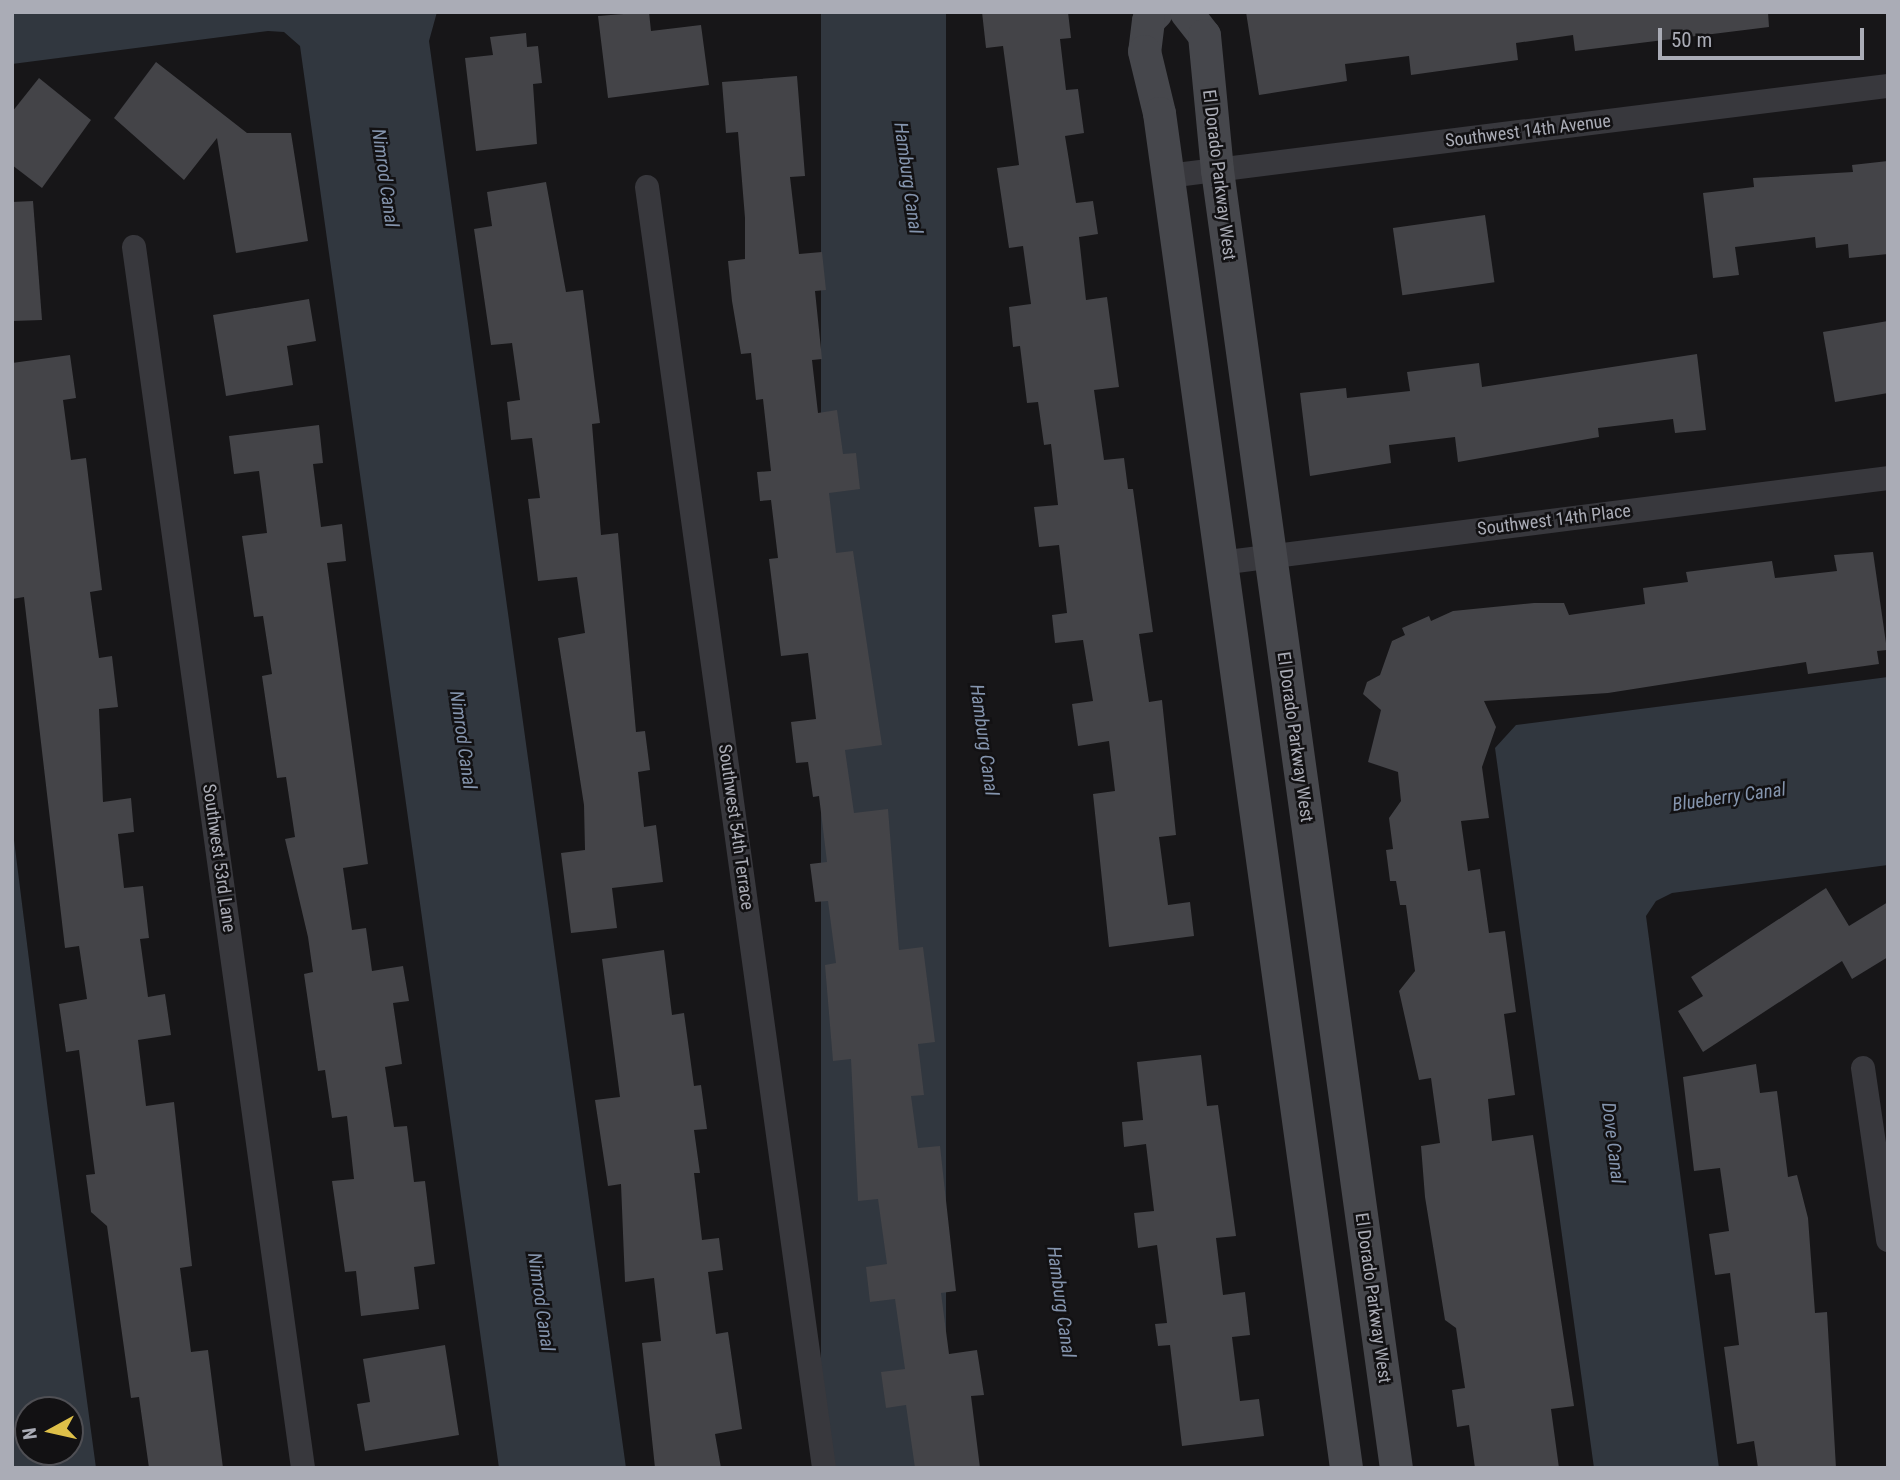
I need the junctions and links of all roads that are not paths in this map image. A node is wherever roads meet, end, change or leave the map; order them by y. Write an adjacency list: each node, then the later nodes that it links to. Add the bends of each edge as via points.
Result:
1 (1156, 12): 5 (street, via 1146,27 1144,51)
2 (1186, 12): 4 (street, El Dorado Parkway West, via 1204,35)
3 (1888, 86): 4 (street, Southwest 14th Avenue)
4 (1217, 170): 5 (street, Southwest 14th Avenue); 9 (street, El Dorado Parkway West)
5 (1168, 176): 10 (street)
6 (647, 187): 16 (street, Southwest 54th Terrace)
7 (134, 247): 15 (street, Southwest 53rd Lane)
8 (1888, 478): 9 (street, Southwest 14th Place)
9 (1270, 556): 10 (street, Southwest 14th Place); 13 (street, El Dorado Parkway West)
10 (1220, 563): 14 (street)
11 (1863, 1068): 12 (street)
12 (1888, 1240)
13 (1375, 1310): 14 (street); 18 (street, El Dorado Parkway West)
14 (1325, 1316): 17 (street)
15 (303, 1468)
16 (824, 1468)
17 (1346, 1468)
18 (1396, 1468)

